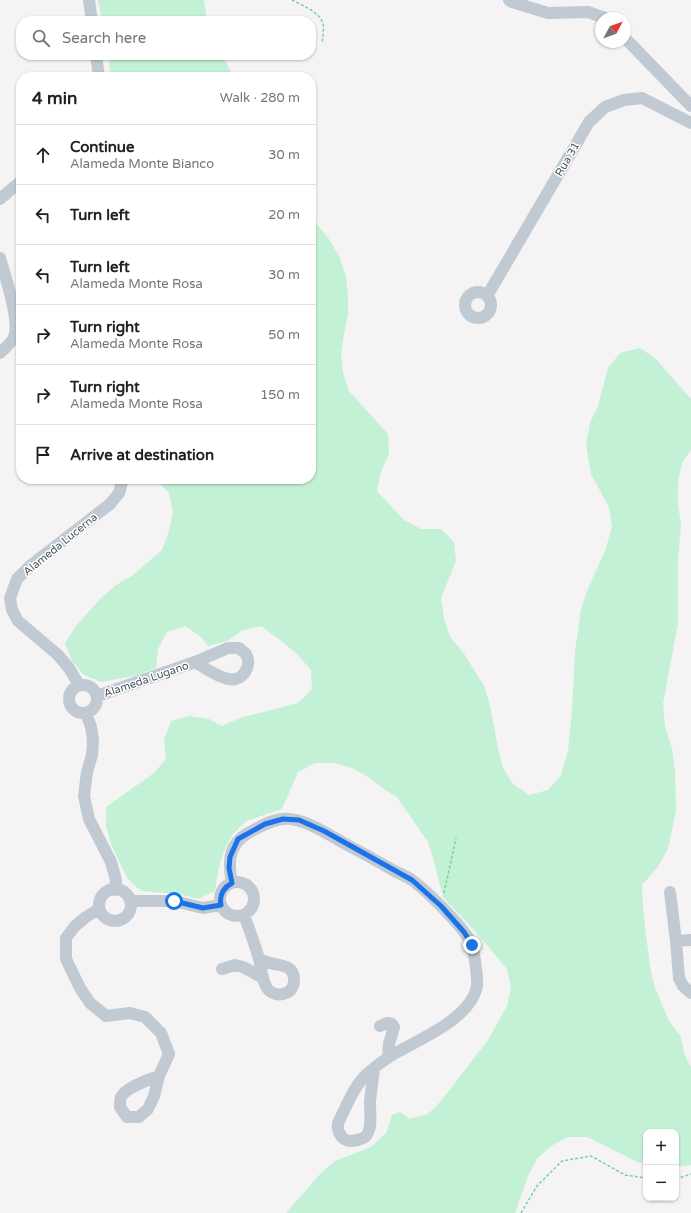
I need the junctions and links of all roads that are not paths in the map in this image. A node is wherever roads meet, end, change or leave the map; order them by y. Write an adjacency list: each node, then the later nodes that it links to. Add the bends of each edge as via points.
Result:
1 (89, 0): 4 (street)
2 (509, 0): 3 (street, via 548,13 588,12)
3 (595, 14)
4 (91, 16)
5 (631, 44): 8 (street)
6 (97, 60): 7 (street)
7 (98, 72)
8 (691, 106)
9 (691, 123): 13 (street, Rua 31, via 642,98 624,100 605,108 589,122)
10 (16, 185): 11 (street)
11 (0, 199)
12 (0, 258): 14 (street, via 16,326 13,339)
13 (487, 296)
14 (0, 353)
15 (122, 484): 17 (street, Alameda Lucerna, via 119,493 110,504 30,566 18,579 10,598 12,610 18,621 58,655)
16 (195, 662): 18 (street, Alameda Lugano)
17 (78, 685): 18 (street, via 90,687); 19 (street, via 72,689 69,703 79,713)
18 (97, 696): 19 (street, via 93,709)
19 (86, 713): 21 (street, via 93,740 84,796 89,819 111,862 116,880)
20 (232, 883): 24 (street, via 221,894); 26 (street, via 243,883 254,896 252,908); 34 (street, via 230,857 238,839 265,824 283,819 299,820 324,831 412,880 441,906 472,945 477,984 474,995 467,1006 440,1029)
21 (115, 890): 23 (street, via 124,893); 25 (street, via 102,895)
22 (670, 892): 28 (street)
23 (130, 901): 24 (street, via 174,901 203,908); 25 (street, via 127,915 119,921 109,920)
24 (221, 905): 26 (street, via 228,913)
25 (99, 909): 36 (street, via 75,926 66,938 66,959 90,1003 106,1016 130,1012 145,1017 161,1033 169,1054)
26 (244, 915): 29 (street)
27 (691, 940): 28 (street)
28 (676, 941): 32 (street, via 679,978)
29 (259, 960): 31 (street); 31 (street, via 285,965 292,972 294,981 286,993 277,994 268,989)
30 (222, 969): 31 (street, via 235,965)
31 (263, 978)
32 (691, 993)
33 (380, 1026): 34 (street, via 387,1023 394,1027)
34 (388, 1057): 35 (street)
35 (374, 1068): 35 (street, via 355,1090 338,1124 339,1133 345,1140 352,1141 366,1136 370,1127)
36 (160, 1076)

